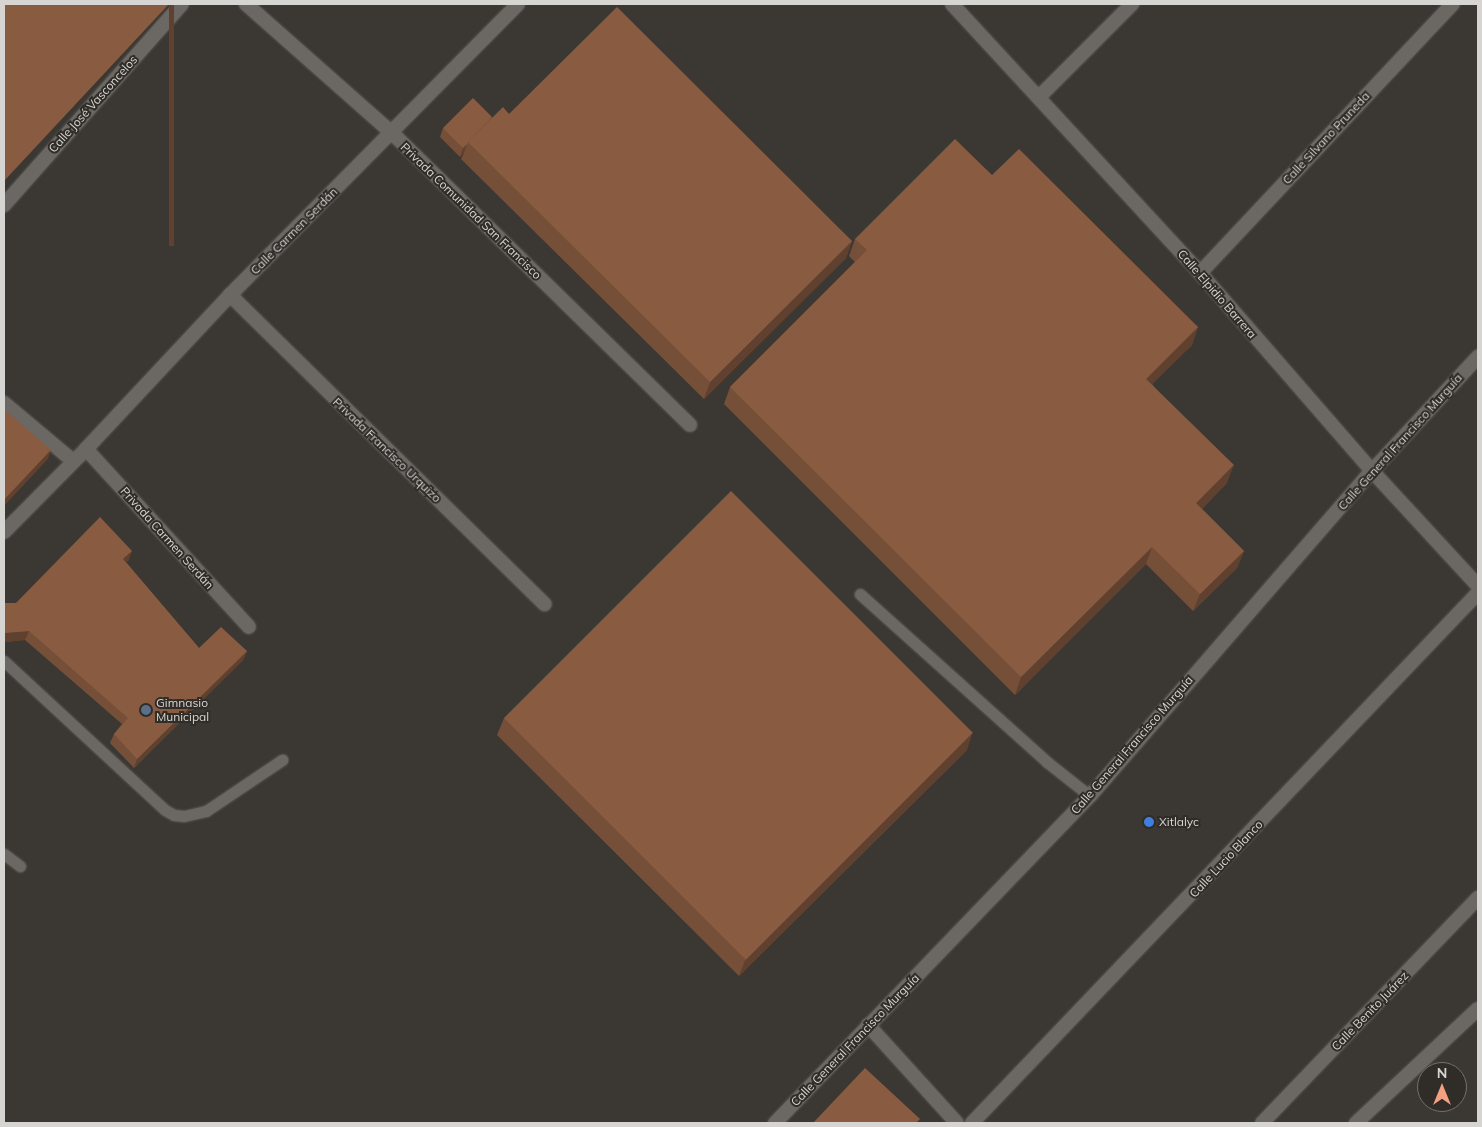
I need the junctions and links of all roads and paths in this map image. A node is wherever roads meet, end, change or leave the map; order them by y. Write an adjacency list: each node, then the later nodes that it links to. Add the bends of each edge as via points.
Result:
1 (182, 4): 9 (street, Calle José Vasconcelos)
2 (246, 4): 8 (street, Privada Comunidad San Francisco)
3 (518, 4): 8 (street, Calle Carmen Serdán)
4 (952, 4): 7 (street, Calle Elpidio Barrera)
5 (1132, 4): 7 (street)
6 (1453, 4): 10 (street, Calle Silvano Pruneda)
7 (1039, 97): 10 (street, Calle Elpidio Barrera)
8 (392, 133): 11 (street, Calle Carmen Serdán); 14 (street, Privada Comunidad San Francisco)
9 (4, 204)
10 (1200, 273): 17 (street, Calle Elpidio Barrera)
11 (230, 296): 15 (street, Calle Carmen Serdán); 22 (street, Privada Francisco Urquizo)
12 (1478, 357): 17 (street, Calle General Francisco Murguía)
13 (4, 403): 16 (street)
14 (690, 424)
15 (86, 449): 16 (street, Calle Carmen Serdán); 23 (street, Privada Carmen Serdán)
16 (73, 461): 18 (street, Calle Carmen Serdán)
17 (1372, 471): 19 (street, Calle Elpidio Barrera); 26 (street, Calle General Francisco Murguía)
18 (4, 532)
19 (1478, 586)
20 (1478, 593): 34 (street, Calle Lucio Blanco)
21 (860, 594): 26 (lane, via 1047,762)
22 (544, 604)
23 (249, 627)
24 (4, 661): 25 (lane, via 174,815 196,815 206,811)
25 (282, 760)
26 (1090, 796): 31 (street, Calle General Francisco Murguía)
27 (4, 854): 28 (lane)
28 (20, 866)
29 (1478, 898): 35 (street, Calle Benito Juárez)
30 (1478, 1009): 36 (street)
31 (868, 1025): 32 (street, Calle General Francisco Murguía); 33 (street)
32 (775, 1123)
33 (957, 1123)
34 (972, 1123)
35 (1262, 1123)
36 (1356, 1123)

